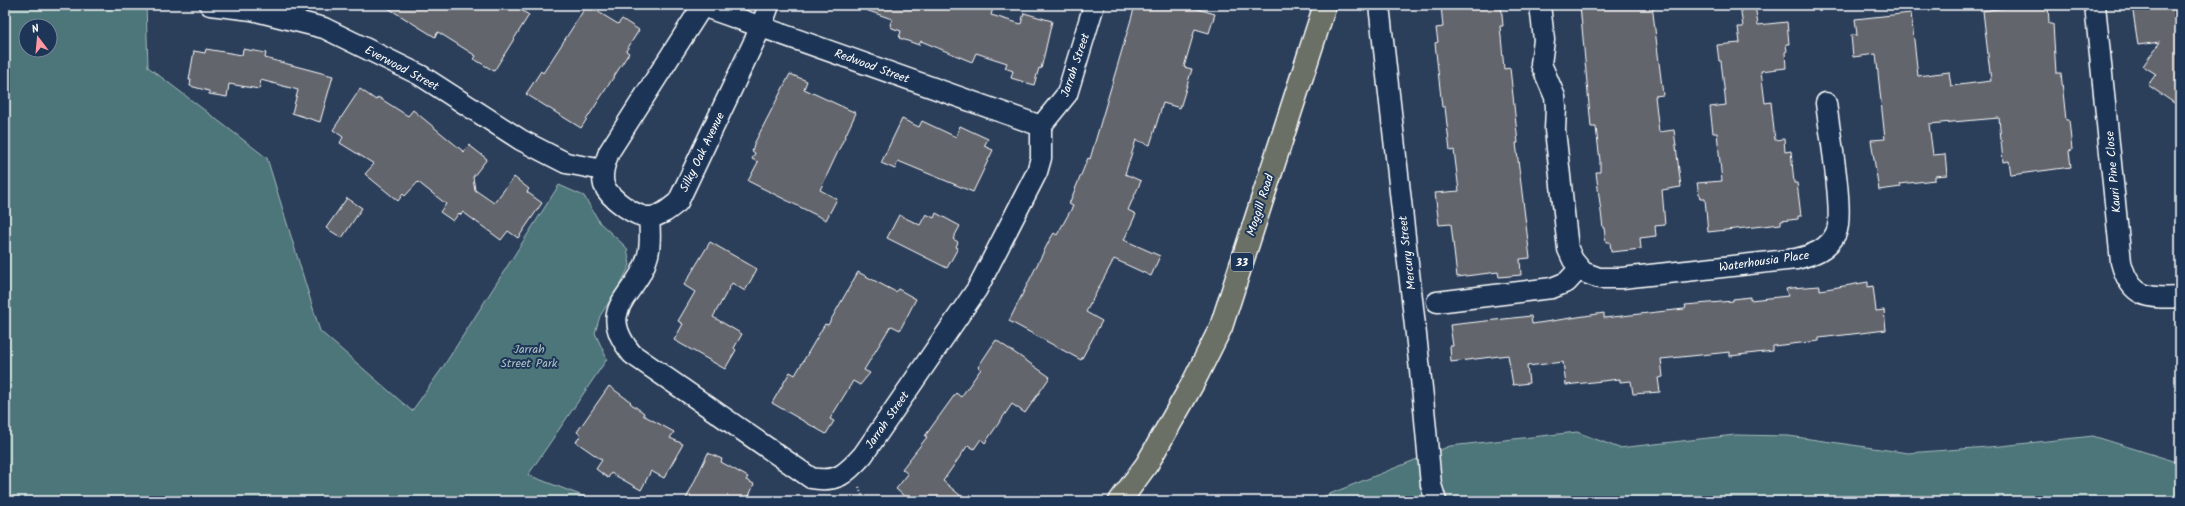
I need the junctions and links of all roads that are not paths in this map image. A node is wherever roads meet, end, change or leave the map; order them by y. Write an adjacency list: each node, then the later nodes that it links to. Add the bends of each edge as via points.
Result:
1 (210, 5): 12 (street, Everwood Street, via 252,10 324,28 420,75 521,140 566,163)
2 (769, 5): 9 (street, Silky Oak Avenue)
3 (1094, 5): 11 (street, Jarrah Street, via 1067,94)
4 (1325, 5): 17 (main road, Moggill Road / 33, via 1221,327 1148,464)
5 (1379, 5): 18 (street, Mercury Street, via 1431,485)
6 (1540, 5): 14 (street, via 1544,40 1541,64 1555,97 1555,130 1563,220 1568,249)
7 (2095, 5): 15 (street, Kauri Pine Close, via 2121,262 2125,277 2143,296)
8 (703, 6): 9 (street, Redwood Street); 12 (street, via 609,152)
9 (761, 27): 11 (street, Redwood Street); 13 (street, Silky Oak Avenue, via 678,202 663,214)
10 (1826, 103): 14 (street, Waterhousia Place, via 1839,206 1836,233 1826,246 1814,254 1796,259 1622,278 1599,278)
11 (1041, 126): 13 (street, Jarrah Street, via 1041,158 1037,172 977,289 863,455 850,470 825,481 811,478 797,469 632,354 622,342 616,328 617,314 648,254)
12 (603, 170): 13 (street, via 604,186 615,200 631,211)
13 (650, 217)
14 (1579, 269): 16 (street, via 1567,282 1552,288)
15 (2180, 297)
16 (1437, 302)
17 (1120, 501)
18 (1436, 501)

